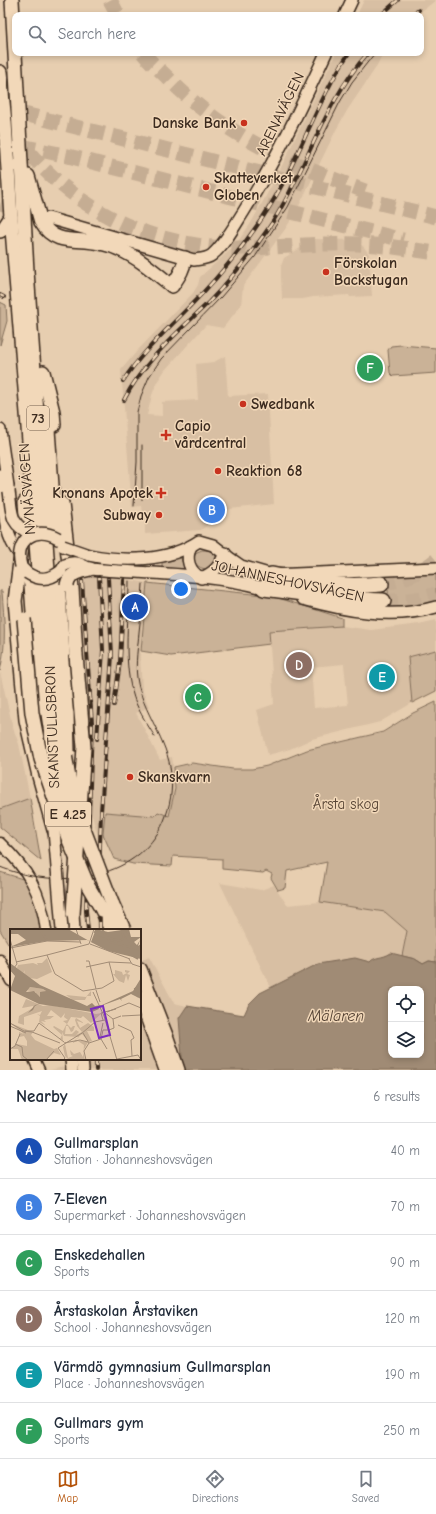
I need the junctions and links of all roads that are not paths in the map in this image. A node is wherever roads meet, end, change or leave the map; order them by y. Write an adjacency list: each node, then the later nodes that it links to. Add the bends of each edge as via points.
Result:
1 (12, 0): 3 (highway, NYNÄSVÄGEN / 73)
2 (352, 0): 4 (main road)
3 (13, 12)
4 (346, 12)
5 (15, 56): 8 (highway, NYNÄSVÄGEN / 73)
6 (325, 56): 13 (main road, ARENAVÄGEN, via 278,155 230,234 213,254 203,259 194,260)
7 (0, 72): 11 (highway, NYNÄSVÄGEN / 73)
8 (18, 122): 9 (highway); 32 (highway, NYNÄSVÄGEN / 73)
9 (30, 186): 13 (highway, via 41,222 50,233 69,241 94,242 119,249 139,260 172,286 178,278); 14 (highway)
10 (48, 216): 13 (main road, ARENAVÄGEN)
11 (11, 217): 12 (highway); 15 (highway, NYNÄSVÄGEN / 73)
12 (0, 231)
13 (185, 256)
14 (43, 372): 20 (highway, via 55,527); 36 (highway, bridge, via 52,412 72,589 84,747)
15 (27, 413): 32 (highway, NYNÄSVÄGEN / 73); 33 (highway, via 24,466 26,515 15,601 26,720)
16 (0, 430): 18 (main road)
17 (0, 476): 18 (main road)
18 (6, 491): 19 (main road, bridge, via 18,527); 23 (main road, via 6,521 10,539)
19 (32, 534): 20 (main road, bridge, via 49,533); 23 (main road, bridge, via 25,540)
20 (61, 542): 21 (main road, bridge, via 89,554 114,558 150,558); 24 (main road, via 65,555)
21 (192, 546): 22 (main road, via 199,541 206,542); 27 (main road, via 188,554 189,565)
22 (225, 553): 27 (main road, via 218,567); 28 (main road, JOHANNESHOVSVÄGEN, via 231,560)
23 (23, 565): 24 (main road, bridge, via 36,578 45,579 53,577); 33 (main road, SKANSTULLSBRON, bridge, via 30,585 39,716); 35 (highway, bridge, via 29,678 36,737 47,780 88,886)
24 (63, 568): 26 (main road, JOHANNESHOVSVÄGEN, bridge, via 76,562); 36 (main road, SKANSTULLSBRON, bridge, via 59,581 68,713)
25 (436, 568): 28 (main road, JOHANNESHOVSVÄGEN)
26 (90, 569): 27 (main road, JOHANNESHOVSVÄGEN); 35 (highway, bridge, via 73,574 68,581 70,631 82,785)
27 (201, 578): 28 (main road, JOHANNESHOVSVÄGEN, via 235,582)
28 (268, 581): 29 (highway, via 361,586); 30 (highway, via 358,600); 31 (main road, JOHANNESHOVSVÄGEN, via 313,602 365,613 394,614)
29 (381, 584)
30 (383, 601)
31 (436, 607)
32 (53, 714): 35 (highway, E 4.25, bridge, via 58,780 66,809)
33 (54, 830): 38 (main road, SKANSTULLSBRON, bridge)
34 (0, 843): 37 (street, via 15,858 33,883)
35 (107, 906): 40 (highway, E 4.25); 41 (highway, E 4.25)
36 (73, 914): 39 (main road, SKANSTULLSBRON)
37 (46, 929)
38 (62, 929)
39 (74, 929)
40 (111, 929)
41 (123, 929)
42 (0, 960): 44 (street)
43 (141, 972): 51 (highway)
44 (10, 979)
45 (141, 1000): 50 (highway)
46 (71, 1060): 48 (main road)
47 (82, 1060): 49 (main road)
48 (72, 1070)
49 (83, 1070)
50 (166, 1070)
51 (178, 1070)

